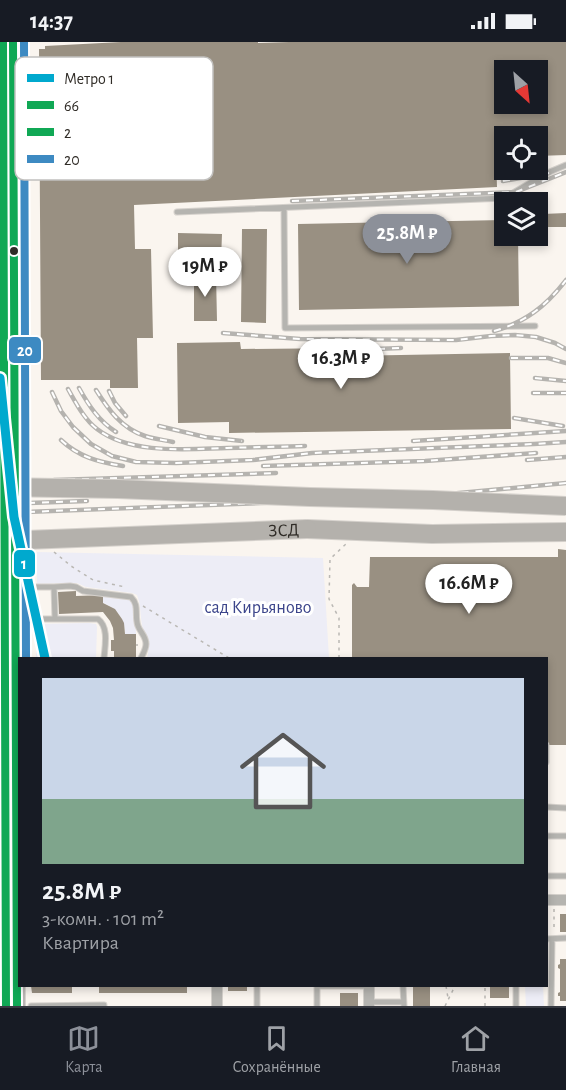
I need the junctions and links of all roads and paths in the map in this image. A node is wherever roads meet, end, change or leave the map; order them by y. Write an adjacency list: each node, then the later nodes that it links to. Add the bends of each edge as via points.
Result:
1 (14, 42): 7 (main road)
2 (0, 78): 3 (main road)
3 (1, 160): 7 (main road)
4 (566, 165): 5 (lane, via 505,198)
5 (284, 208): 6 (lane); 8 (lane, via 285,328)
6 (177, 212)
7 (5, 300): 9 (main road); 20 (main road)
8 (535, 326)
9 (1, 388): 10 (main road)
10 (2, 456): 26 (main road)
11 (0, 487): 12 (highway, ЗСД, bridge)
12 (566, 506)
13 (566, 532): 15 (highway, ЗСД, bridge, via 432,534 307,529)
14 (350, 540): 25 (path, via 330,560 329,599 339,618)
15 (0, 541)
16 (54, 552): 19 (path, via 93,580 125,587)
17 (33, 587): 18 (lane)
18 (54, 587): 19 (lane, via 70,586); 21 (lane)
19 (133, 599): 23 (lane, via 137,625 146,645); 24 (path)
20 (15, 619): 21 (lane); 27 (main road)
21 (54, 619): 22 (lane, via 101,621 105,630)
22 (104, 657)
23 (142, 657)
24 (224, 657)
25 (339, 657)
26 (1, 668): 35 (main road)
27 (18, 676): 28 (main road)
28 (18, 790): 36 (main road)
29 (548, 807): 30 (lane)
30 (566, 808)
31 (548, 836): 32 (lane)
32 (566, 836)
33 (548, 876): 34 (lane)
34 (566, 876)
35 (0, 891): 54 (main road)
36 (18, 900): 55 (main road)
37 (566, 900): 38 (street)
38 (550, 902): 40 (path, via 554,934)
39 (566, 938): 40 (lane)
40 (549, 939): 63 (lane)
41 (218, 987): 57 (street)
42 (257, 987): 58 (lane)
43 (317, 987): 59 (lane)
44 (369, 987): 51 (street)
45 (404, 987): 52 (lane)
46 (446, 987): 50 (path)
47 (454, 987): 50 (path)
48 (485, 987): 61 (path)
49 (516, 987): 62 (lane)
50 (448, 999): 60 (path)
51 (369, 1004): 52 (lane)
52 (404, 1004)
53 (104, 1005): 56 (lane)
54 (1, 1006)
55 (17, 1006): 56 (lane)
56 (30, 1006)
57 (217, 1006)
58 (257, 1006)
59 (317, 1006)
60 (445, 1006)
61 (485, 1006)
62 (516, 1006)
63 (551, 1006)

